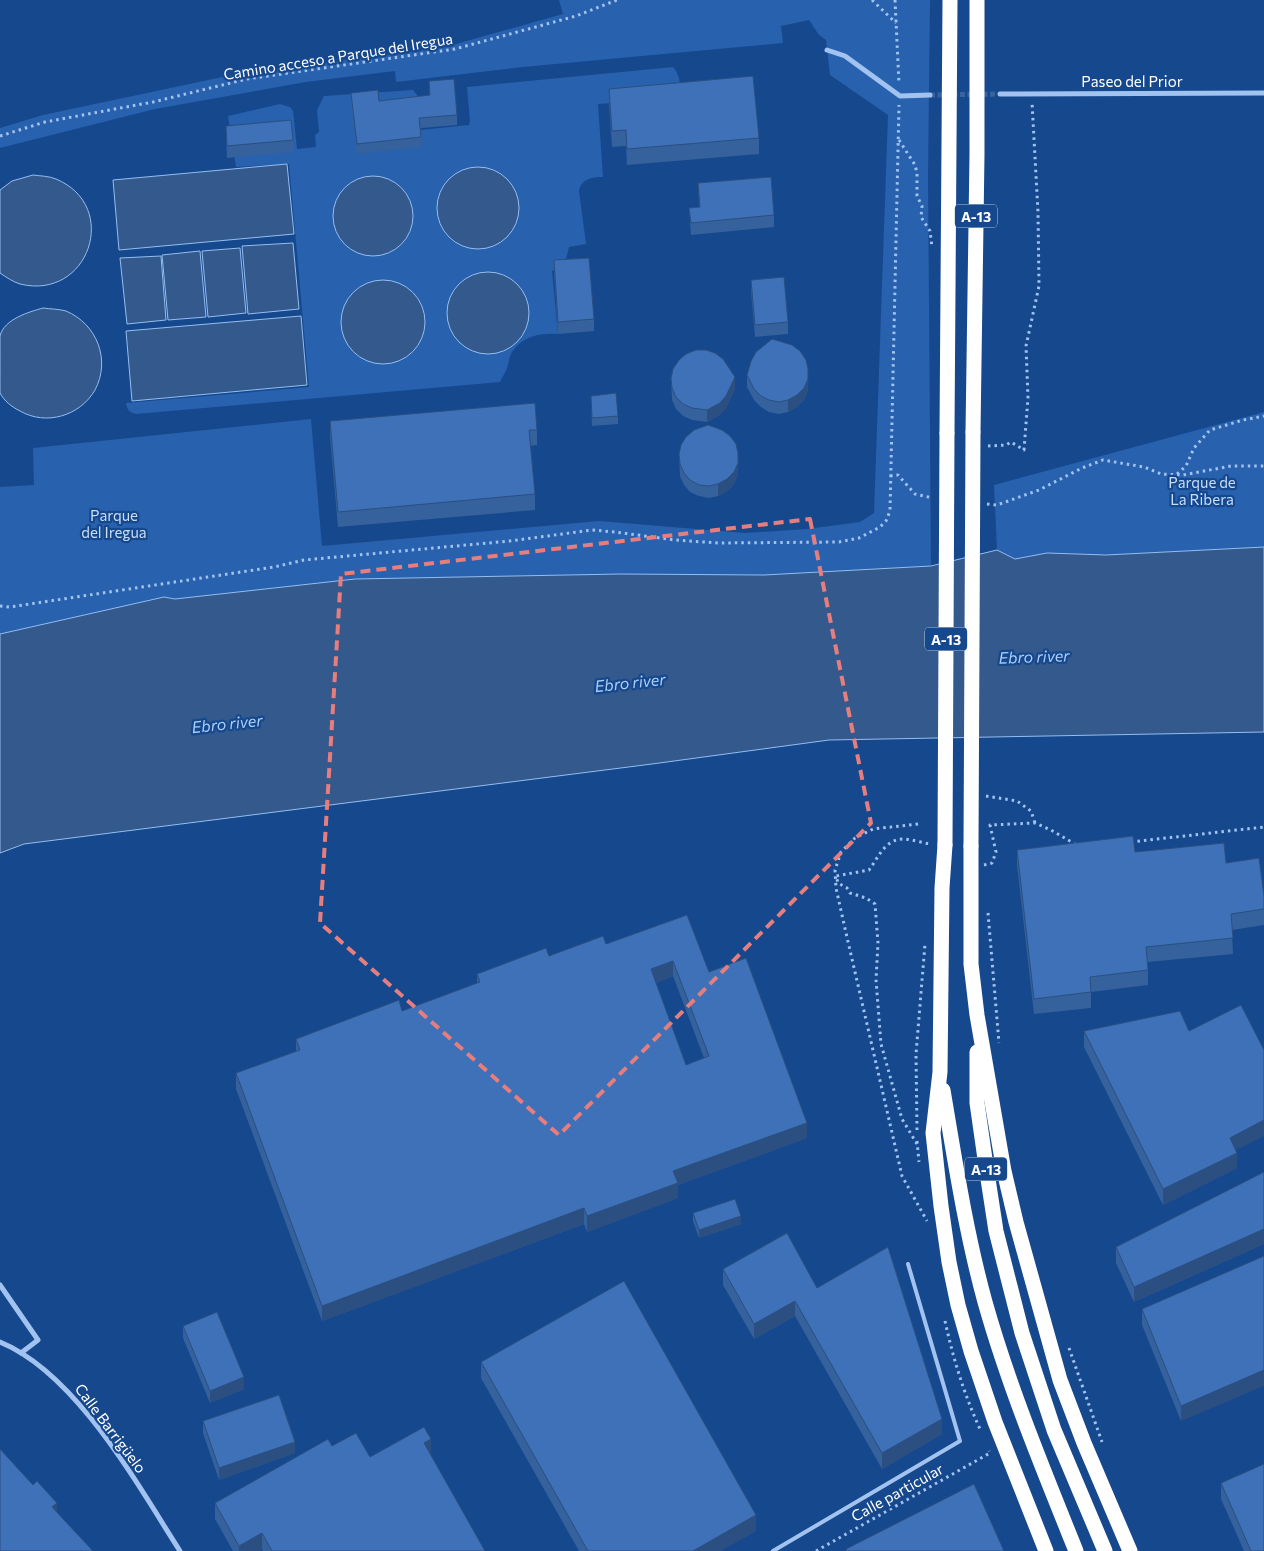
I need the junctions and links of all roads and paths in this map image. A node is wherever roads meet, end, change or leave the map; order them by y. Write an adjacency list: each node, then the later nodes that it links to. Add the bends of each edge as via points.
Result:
1 (618, 0): 13 (path, Camino acceso a Parque del Iregua, via 576,16 455,49 247,78 153,102 45,122)
2 (872, 0): 6 (path)
3 (895, 0): 6 (path)
4 (950, 0): 30 (highway, A-13, bridge, via 947,433)
5 (977, 0): 24 (highway, A-13, bridge)
6 (896, 23): 11 (path)
7 (827, 50): 11 (street, via 845,56)
8 (1264, 93): 9 (street, Paseo del Prior)
9 (1000, 94)
10 (930, 95): 11 (street)
11 (900, 96): 14 (path)
12 (1032, 101): 17 (path, via 1039,286 1026,346 1028,398 1024,450 1011,442)
13 (0, 136)
14 (899, 139): 15 (path, via 915,165 921,217 930,231); 20 (path)
15 (932, 250)
16 (1264, 416): 19 (path, via 1210,430 1194,448 1186,466)
17 (988, 446)
18 (1264, 466): 19 (path, via 1232,466)
19 (1176, 475): 22 (path, via 1103,460 1039,490 997,505)
20 (890, 476): 21 (path, via 898,475 915,494); 23 (path, via 890,511 886,521 871,533 839,542 718,543 592,530 304,560)
21 (935, 498)
22 (978, 503)
23 (0, 606)
24 (970, 793): 25 (path, via 1017,801 1031,811); 36 (highway, A-13, bridge, via 971,964)
25 (1035, 823): 29 (path); 31 (path, via 990,825 996,852 992,863 984,865)
26 (918, 824): 32 (path, via 873,829 854,838 841,852)
27 (1264, 826): 28 (path)
28 (1124, 843)
29 (1080, 845)
30 (936, 847): 32 (path, via 904,839 894,841 884,848 869,870); 37 (highway, A-13, via 942,888)
31 (984, 875)
32 (836, 876): 34 (path, via 838,883 850,893 874,904 881,1044 902,1119 917,1144 916,1054); 38 (path, via 902,1176)
33 (987, 904): 35 (path)
34 (925, 935)
35 (994, 995)
36 (977, 1015): 46 (highway, via 1004,1171 1060,1380); 52 (highway, A-13, via 977,1103 996,1231 1037,1384)
37 (940, 1072): 50 (highway, via 933,1133 940,1206 958,1305 995,1422); 51 (highway, A-13, via 985,1302 1022,1417)
38 (926, 1221)
39 (908, 1264): 48 (lane, via 960,1441)
40 (0, 1284): 43 (street, via 38,1340)
41 (1066, 1339): 44 (path)
42 (0, 1342): 43 (street, Calle Barrigüelo)
43 (21, 1353): 47 (street, Calle Barrigüelo, via 64,1387 87,1414)
44 (1105, 1450)
45 (990, 1453): 49 (path, Calle particular)
46 (1130, 1546)
47 (180, 1551)
48 (773, 1551)
49 (816, 1551)
50 (1046, 1551)
51 (1076, 1551)
52 (1104, 1551)

